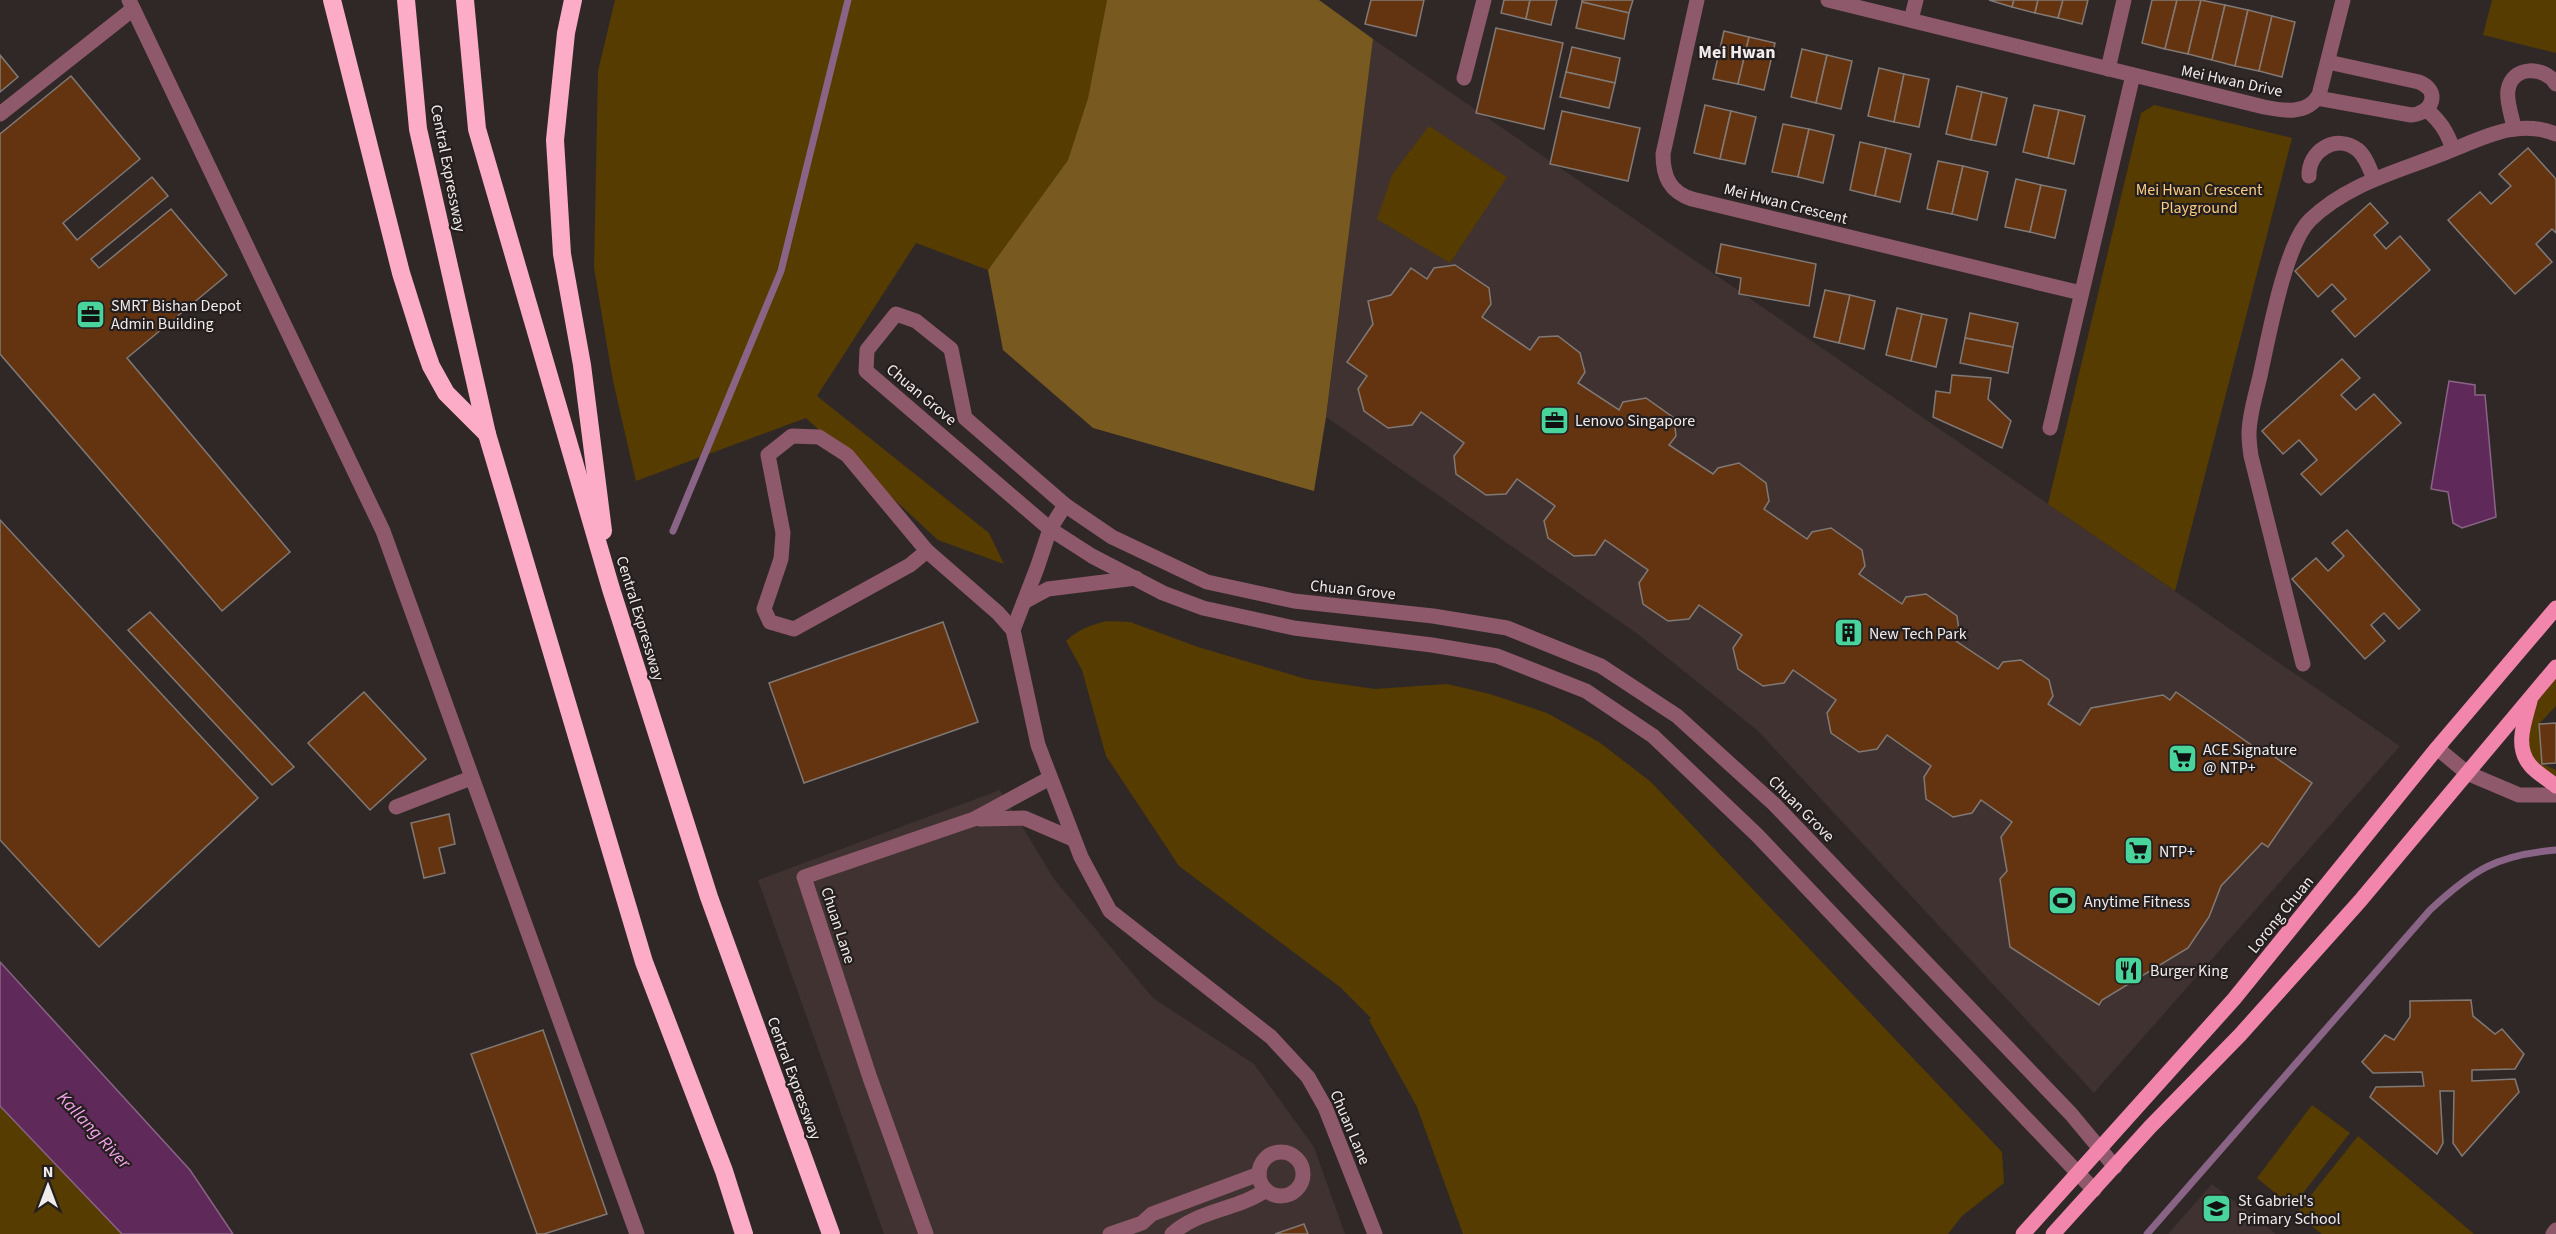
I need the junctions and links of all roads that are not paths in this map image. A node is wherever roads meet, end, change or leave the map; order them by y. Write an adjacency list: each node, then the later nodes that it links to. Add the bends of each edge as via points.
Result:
1 (332, 0): 28 (highway, via 401,273 431,366 446,393)
2 (406, 0): 28 (highway, Central Expressway, via 418,129)
3 (465, 0): 33 (highway, Central Expressway, via 477,129)
4 (573, 0): 33 (highway, via 555,140 562,254 582,365)
5 (1484, 0): 16 (street)
6 (1697, 0): 26 (street, Mei Hwan Crescent, via 1663,154 1666,180 1674,190 1692,199)
7 (1828, 0): 12 (street, Mei Hwan Drive)
8 (1916, 0): 12 (street)
9 (2124, 0): 14 (street)
10 (2343, 0): 13 (street)
11 (131, 4): 20 (street); 42 (street, via 382,531)
12 (1911, 20): 14 (street, Mei Hwan Drive)
13 (2328, 62): 18 (street); 19 (street, via 2427,86 2431,92)
14 (2108, 69): 15 (street, Mei Hwan Drive)
15 (2133, 75): 18 (street, Mei Hwan Drive, via 2275,109 2306,108); 26 (street)
16 (1464, 78)
17 (2556, 84): 21 (street, via 2539,71 2514,76 2507,92)
18 (2317, 98): 19 (street, via 2411,115)
19 (2427, 110): 23 (street, via 2440,121)
20 (0, 114)
21 (2514, 128): 22 (street, via 2540,128); 23 (street)
22 (2556, 134)
23 (2453, 149): 25 (street)
24 (2309, 176): 25 (street, via 2316,153 2324,146 2345,144 2360,153)
25 (2374, 178): 37 (street, via 2308,222 2296,244 2274,314 2250,425 2251,456)
26 (2081, 293): 27 (street)
27 (2050, 428)
28 (487, 434): 56 (highway, Central Expressway, via 644,962 720,1160)
29 (1065, 505): 30 (street); 30 (street, Chuan Grove, via 965,418 951,349 916,321 896,314 867,350 866,370); 49 (street, Chuan Grove, via 1112,537 1207,582 1294,601 1507,628 1601,666 1677,716 1774,804)
30 (1050, 529): 32 (street, Chuan Grove); 34 (street)
31 (927, 551): 31 (street, via 847,455 819,437 792,436 768,455 783,533 781,559 764,609 770,622 794,629 910,565); 36 (street)
32 (1136, 578): 34 (street, via 1048,589); 51 (street, Chuan Grove, via 1203,608 1294,628 1497,656 1586,691 1653,736 1757,835)
33 (611, 589): 57 (highway, Central Expressway, via 709,897)
34 (1024, 602): 36 (street)
35 (2556, 608): 40 (main road, Lorong Chuan)
36 (1013, 630): 43 (street, Chuan Lane, via 1038,745)
37 (2303, 664)
38 (2556, 667): 39 (main road)
39 (2532, 695): 41 (main road); 44 (main road, via 2522,734 2523,751 2530,765)
40 (2437, 748): 41 (street); 49 (main road, Lorong Chuan, via 2234,999)
41 (2468, 773): 45 (street, via 2519,795); 50 (main road, via 2336,928)
42 (471, 778): 46 (street); 55 (street)
43 (1050, 778): 47 (street, Chuan Lane); 48 (street, Chuan Lane)
44 (2556, 786)
45 (2556, 795)
46 (396, 807)
47 (974, 819): 48 (street, via 1024,818); 58 (street, Chuan Lane, via 804,877)
48 (1073, 839): 61 (street, Chuan Lane, via 1110,911 1271,1037 1308,1077 1325,1107)
49 (2100, 1149): 50 (street, Chuan Grove); 51 (main road, Lorong Chuan)
50 (2115, 1167): 54 (main road)
51 (2078, 1173): 54 (street, Chuan Grove); 62 (main road, Lorong Chuan)
52 (1259, 1174): 53 (street); 53 (street, via 1260,1164 1275,1152 1293,1154 1300,1161 1303,1179 1292,1194 1274,1195); 59 (street)
53 (1266, 1190): 60 (street, via 1255,1198 1185,1223)
54 (2094, 1190): 63 (main road)
55 (637, 1234)
56 (744, 1234)
57 (831, 1234)
58 (926, 1234)
59 (1110, 1234)
60 (1172, 1234)
61 (1375, 1234)
62 (2023, 1234)
63 (2053, 1234)

